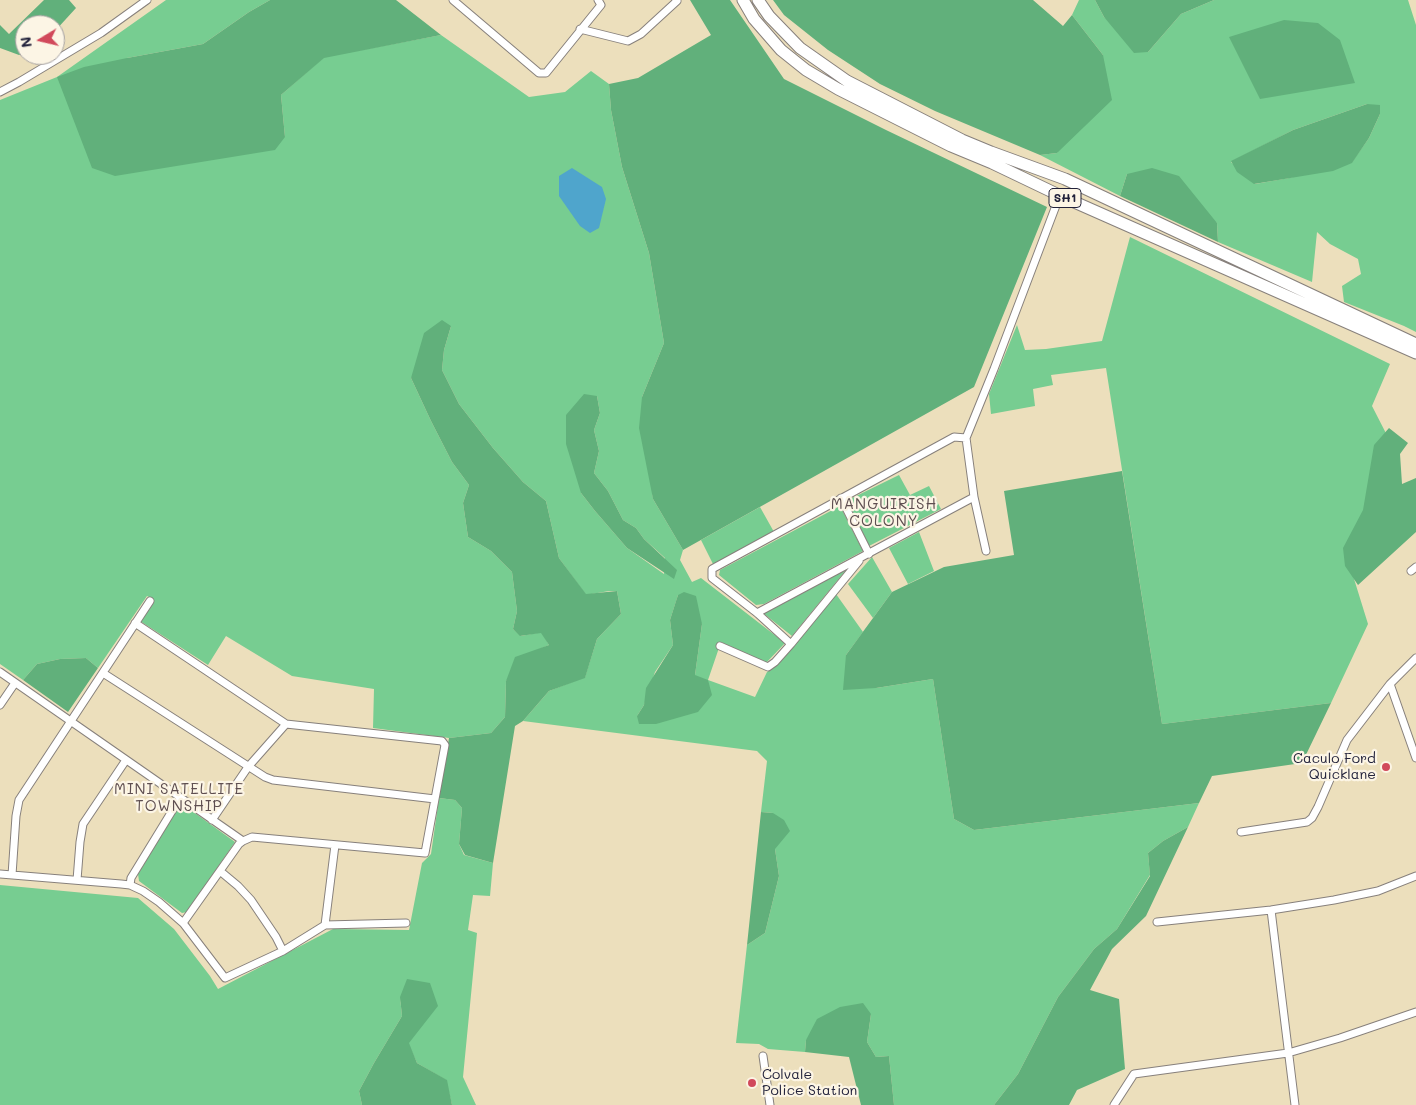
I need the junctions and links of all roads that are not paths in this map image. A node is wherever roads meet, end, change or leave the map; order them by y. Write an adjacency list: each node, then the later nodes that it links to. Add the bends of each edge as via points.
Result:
1 (147, 0): 8 (street, via 101,33)
2 (454, 0): 7 (street, via 539,73 546,73)
3 (598, 0): 7 (street, via 601,5)
4 (676, 0): 7 (street, via 641,34 628,41)
5 (743, 0): 11 (main road, SH1, via 754,19 781,50 806,70 951,146)
6 (758, 0): 9 (main road, SH1, via 800,48 847,81 962,140)
7 (580, 29)
8 (0, 92)
9 (1058, 177): 10 (main road, SH1); 11 (main road)
10 (1076, 185): 11 (main road); 12 (main road, SH1)
11 (1061, 195): 13 (main road, SH1); 14 (street)
12 (1416, 344)
13 (1416, 353)
14 (966, 438): 15 (street); 16 (street, via 954,437)
15 (974, 497): 17 (street); 18 (street)
16 (841, 498): 18 (street); 21 (street, via 712,569 712,578)
17 (986, 551)
18 (869, 554): 19 (street)
19 (861, 559): 21 (street); 23 (street)
20 (150, 600): 22 (street)
21 (758, 613): 23 (street)
22 (135, 623): 27 (street); 32 (street)
23 (791, 644): 24 (street, via 768,667)
24 (720, 646)
25 (1416, 658): 29 (street)
26 (0, 672): 28 (street)
27 (103, 673): 31 (street); 35 (street)
28 (15, 683): 30 (street); 31 (street)
29 (1390, 684): 33 (street); 39 (street, via 1347,740 1312,818 1307,822)
30 (0, 705)
31 (71, 722): 34 (street); 44 (street, via 17,806)
32 (286, 724): 35 (street); 37 (street, via 442,741 445,745)
33 (1416, 758)
34 (126, 760): 36 (street); 46 (street, via 83,824)
35 (248, 767): 37 (street, via 273,780); 38 (street)
36 (180, 798): 38 (street); 47 (street, via 131,878)
37 (436, 799): 41 (street, via 425,853)
38 (212, 820): 40 (street)
39 (1241, 832)
40 (243, 841): 41 (street, via 252,837); 42 (street)
41 (335, 845): 52 (street)
42 (220, 871): 50 (street); 53 (street, via 251,900)
43 (0, 874): 44 (street)
44 (12, 875): 46 (street)
45 (1416, 876): 48 (street, via 1378,891)
46 (77, 880): 47 (street)
47 (130, 885): 50 (street, via 159,902)
48 (1272, 910): 49 (street); 55 (street)
49 (1157, 922)
50 (183, 923): 53 (street, via 225,978)
51 (406, 923): 52 (street)
52 (325, 925): 53 (street)
53 (283, 951)
54 (1416, 1012): 55 (street)
55 (1288, 1054): 58 (street, via 1134,1074); 59 (street)
56 (763, 1056): 57 (street)
57 (770, 1105)
58 (1114, 1105)
59 (1295, 1105)

